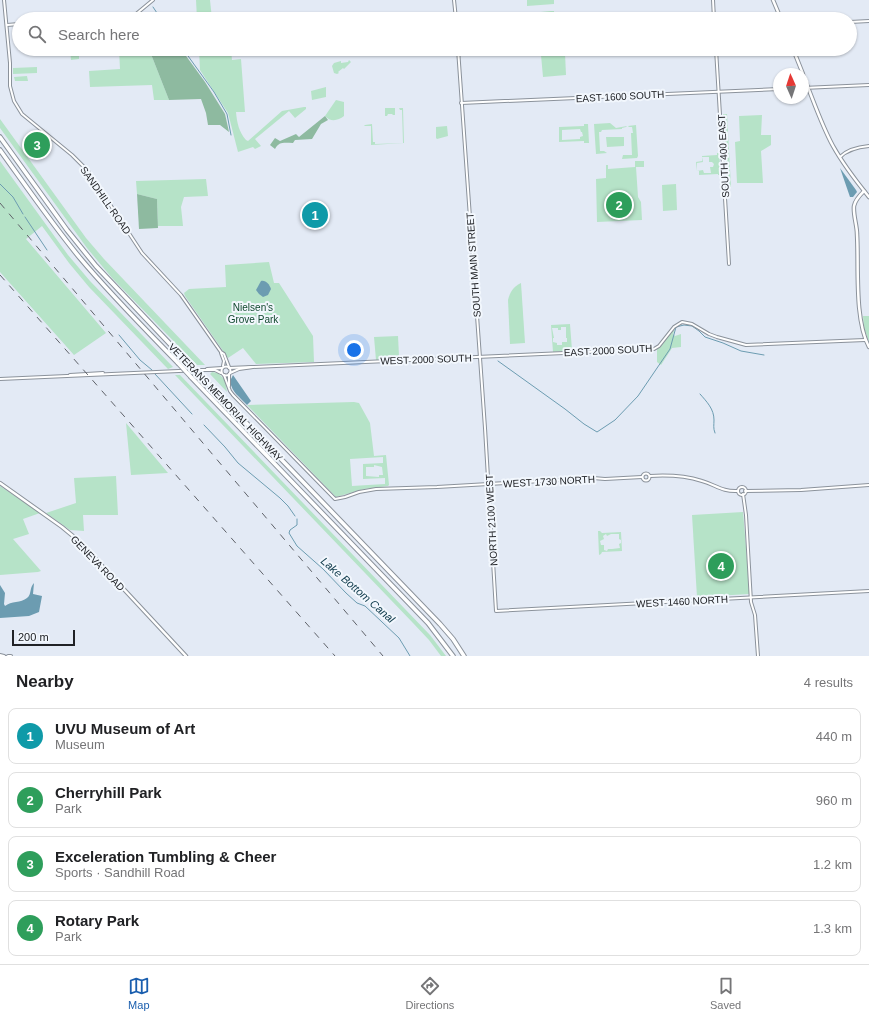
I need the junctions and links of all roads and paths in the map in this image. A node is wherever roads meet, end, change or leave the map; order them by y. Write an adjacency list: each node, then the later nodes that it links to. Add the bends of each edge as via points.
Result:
1 (4, 0): 12 (street, SANDHILL ROAD)
2 (153, 0): 6 (street)
3 (454, 0): 7 (street)
4 (713, 0): 8 (street)
5 (773, 0): 9 (main road)
6 (138, 12)
7 (455, 12)
8 (714, 12)
9 (778, 12)
10 (869, 21): 11 (street)
11 (857, 22)
12 (7, 25): 13 (street); 33 (street, SANDHILL ROAD, via 10,86 17,107 88,171 142,253 181,295)
13 (12, 25)
14 (458, 56): 23 (street, SOUTH MAIN STREET)
15 (716, 56): 22 (street, SOUTH 400 EAST)
16 (796, 56): 17 (main road)
17 (801, 68)
18 (869, 85): 19 (street)
19 (809, 88)
20 (773, 89): 22 (street, EAST 1600 SOUTH)
21 (809, 90): 27 (main road)
22 (719, 92): 23 (street, EAST 1600 SOUTH); 30 (street, SOUTH 400 EAST)
23 (461, 103): 34 (street, SOUTH MAIN STREET)
24 (0, 137): 61 (highway, VETERANS MEMORIAL HIGHWAY, bridge, via 96,266 440,624)
25 (869, 146): 27 (street, via 851,149)
26 (0, 150): 60 (highway, VETERANS MEMORIAL HIGHWAY, bridge, via 80,258 107,290 428,623)
27 (840, 157): 28 (main road)
28 (864, 191): 29 (main road); 31 (main road, via 855,201 855,212 860,317)
29 (869, 197)
30 (729, 264)
31 (865, 340): 32 (main road); 34 (street, EAST 2000 SOUTH, via 746,345 709,334 692,324 682,322 654,349)
32 (869, 347)
33 (221, 352): 35 (street, SANDHILL ROAD); 37 (street, SANDHILL ROAD)
34 (480, 357): 36 (street, WEST 2000 SOUTH); 43 (street, SOUTH MAIN STREET)
35 (229, 367): 36 (street, WEST 2000 SOUTH); 37 (street, WEST 2000 SOUTH); 40 (street, SANDHILL ROAD)
36 (253, 367): 40 (street, WEST 2000 SOUTH, via 239,369)
37 (223, 368): 38 (street); 39 (street, SANDHILL ROAD)
38 (202, 370): 39 (street, via 216,370); 41 (street)
39 (222, 374): 40 (street, WEST 2000 SOUTH); 42 (street)
40 (230, 374): 42 (street)
41 (0, 379)
42 (228, 387): 47 (street, WEST 1730 NORTH, via 335,499 372,489)
43 (485, 428): 47 (street, NORTH 2100 WEST)
44 (650, 476): 45 (street, via 646,473); 45 (street, via 646,480); 50 (street, via 685,477 703,481 719,489)
45 (642, 477): 47 (street, WEST 1730 NORTH)
46 (0, 483): 59 (main road, GENEVA ROAD, via 79,541)
47 (488, 484): 54 (street, NORTH 2100 WEST)
48 (869, 485): 49 (street, via 801,490)
49 (745, 490): 50 (street, via 742,487 738,488); 51 (street)
50 (738, 491): 51 (street)
51 (743, 494): 53 (street)
52 (869, 591): 53 (street, WEST 1460 NORTH)
53 (751, 598): 54 (street, WEST 1460 NORTH); 62 (street)
54 (496, 611)
55 (0, 655): 56 (street)
56 (4, 656)
57 (8, 656): 58 (street)
58 (11, 656)
59 (186, 656)
60 (453, 656)
61 (464, 656)
62 (758, 656)

